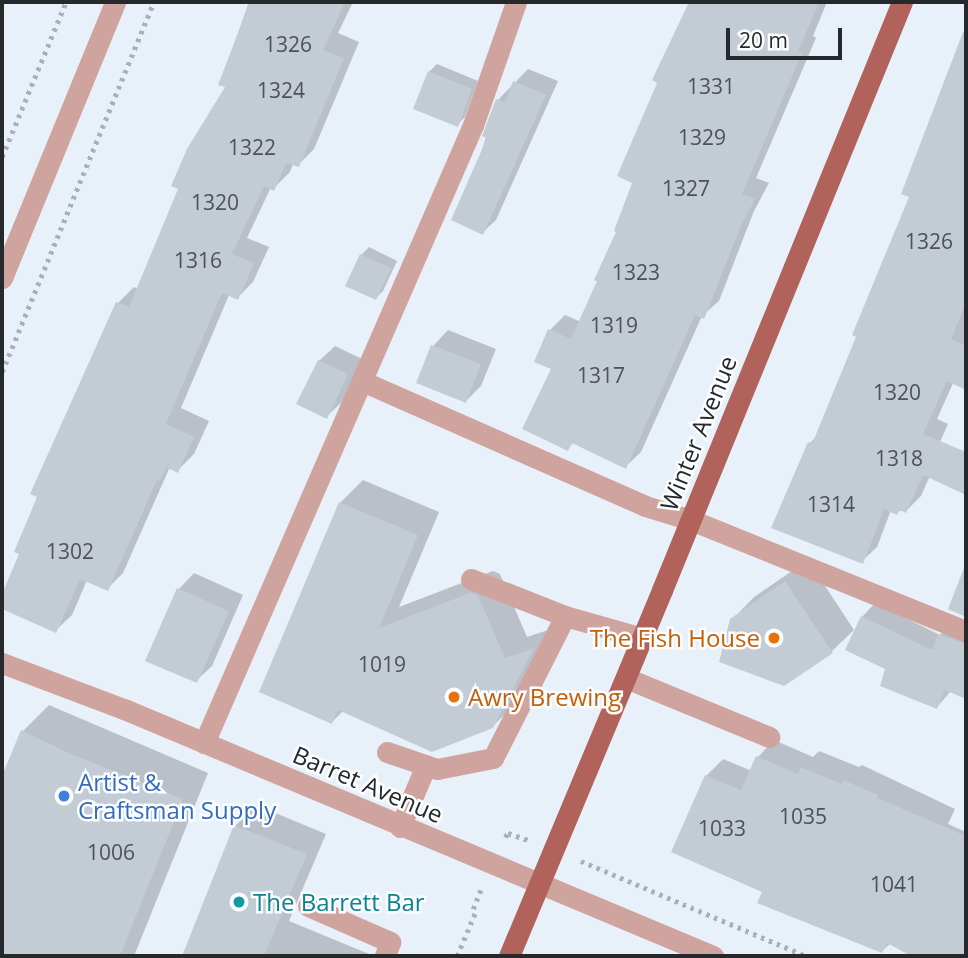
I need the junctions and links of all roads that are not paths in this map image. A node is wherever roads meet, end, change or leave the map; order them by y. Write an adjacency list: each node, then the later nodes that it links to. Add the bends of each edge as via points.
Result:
1 (115, 2): 4 (street)
2 (516, 2): 5 (street, via 473,125)
3 (902, 2): 6 (main road, Winter Avenue)
4 (2, 278)
5 (362, 381): 6 (street, via 645,506); 14 (street)
6 (691, 520): 9 (street); 10 (main road, Winter Avenue)
7 (471, 579): 8 (street)
8 (565, 616): 10 (street); 16 (street, via 493,758 437,769)
9 (966, 631)
10 (642, 638): 12 (main road, Winter Avenue)
11 (2, 663): 14 (street, Barret Avenue)
12 (626, 678): 13 (street); 18 (main road, Winter Avenue)
13 (769, 737)
14 (204, 743): 17 (street, Barret Avenue)
15 (387, 752): 16 (street)
16 (426, 765): 17 (street)
17 (400, 827): 18 (street, Barret Avenue)
18 (538, 883): 21 (main road, Winter Avenue); 22 (street, Barret Avenue)
19 (308, 906): 20 (street, via 390,943)
20 (385, 956)
21 (509, 956)
22 (713, 956)

